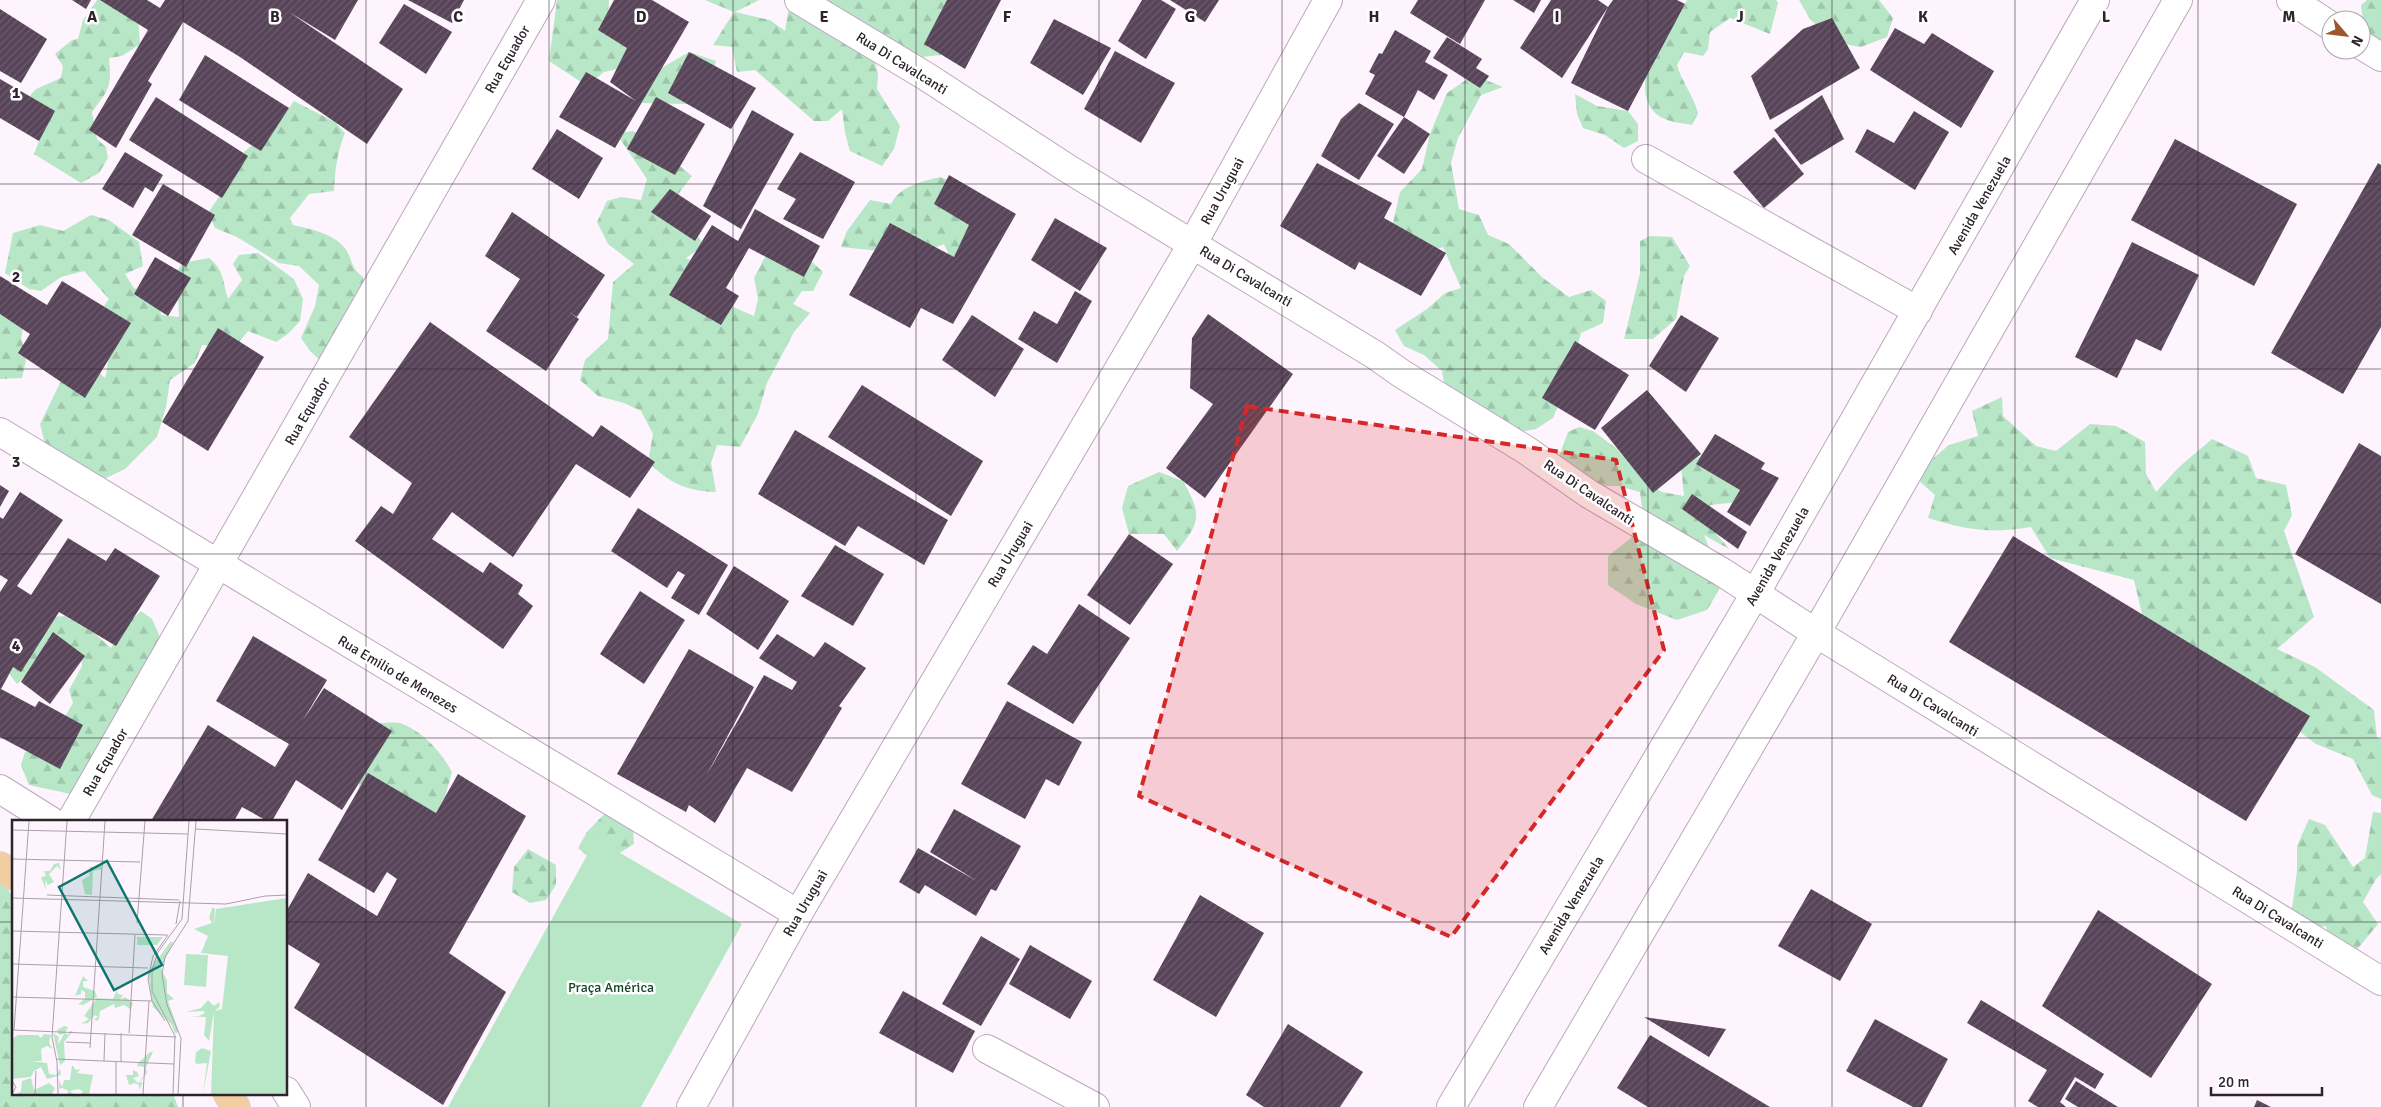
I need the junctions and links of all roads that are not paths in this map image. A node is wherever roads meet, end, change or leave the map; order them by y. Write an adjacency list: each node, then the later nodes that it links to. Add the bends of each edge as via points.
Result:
1 (541, 0): 12 (street, Rua Equador)
2 (799, 0): 9 (street, Rua Di Cavalcanti)
3 (1328, 0): 9 (street, Rua Uruguai)
4 (2095, 0): 10 (street, Avenida Venezuela)
5 (2178, 0): 14 (street)
6 (2290, 0): 7 (street)
7 (2321, 20)
8 (1646, 159): 10 (street)
9 (1193, 243): 13 (street, Rua Di Cavalcanti, via 1526,450 1589,494); 20 (street, Rua Uruguai)
10 (1918, 311): 13 (street, Avenida Venezuela)
11 (0, 432): 12 (street, Rua Emilio de Menezes)
12 (219, 566): 17 (street, Rua Equador); 20 (street, Rua Emilio de Menezes)
13 (1755, 594): 14 (street, Rua Di Cavalcanti); 29 (street, Avenida Venezuela)
14 (1816, 633): 21 (street, Rua Di Cavalcanti); 30 (street)
15 (0, 789): 16 (street)
16 (49, 820)
17 (72, 820)
18 (0, 866): 19 (main road)
19 (12, 875)
20 (798, 914): 27 (street, Rua Uruguai)
21 (2381, 981)
22 (987, 1049): 28 (street)
23 (228, 1094): 25 (main road)
24 (288, 1094): 26 (street)
25 (236, 1107)
26 (296, 1107)
27 (691, 1107)
28 (1095, 1107)
29 (1451, 1107)
30 (1538, 1107)

